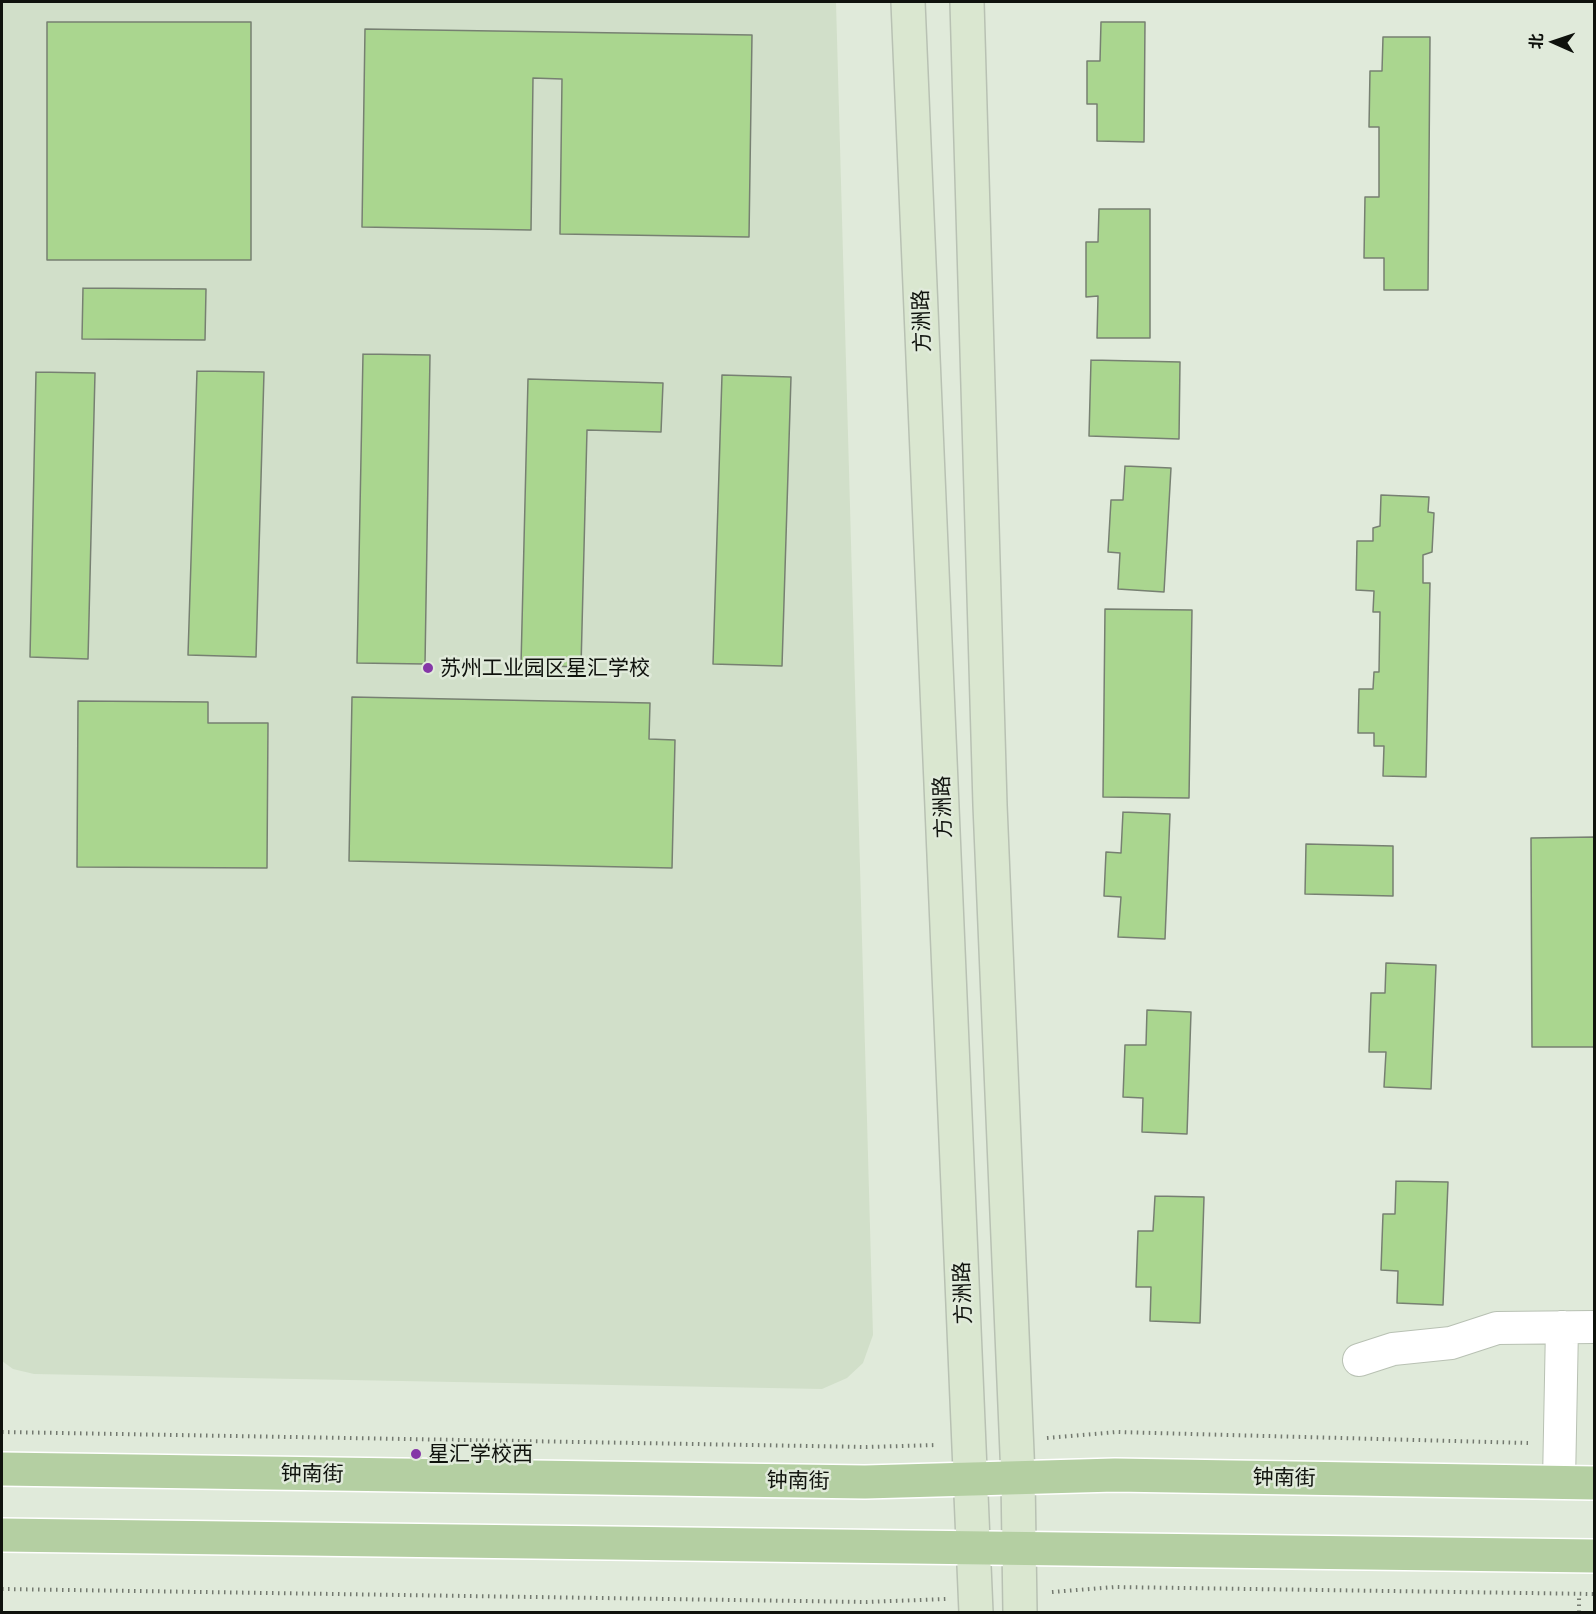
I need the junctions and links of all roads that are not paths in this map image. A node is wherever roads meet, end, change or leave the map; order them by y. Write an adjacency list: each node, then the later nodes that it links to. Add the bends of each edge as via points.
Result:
1 (908, 2): 8 (main road, 方洲路)
2 (967, 2): 7 (main road, via 990,805)
3 (1562, 1327): 4 (street); 5 (street, via 1497,1328 1451,1343 1393,1349); 9 (street)
4 (1594, 1327)
5 (1359, 1360)
6 (2, 1469): 8 (main road, 钟南街, via 865,1482)
7 (1018, 1477): 8 (main road, 钟南街); 9 (main road, 钟南街); 12 (main road)
8 (971, 1478): 13 (main road, 方洲路)
9 (1559, 1482): 10 (main road, 钟南街)
10 (1594, 1483)
11 (2, 1534): 13 (main road)
12 (1018, 1548): 13 (main road); 14 (main road); 15 (main road)
13 (974, 1549): 16 (main road, 方洲路)
14 (1594, 1556)
15 (1020, 1604)
16 (976, 1605)

